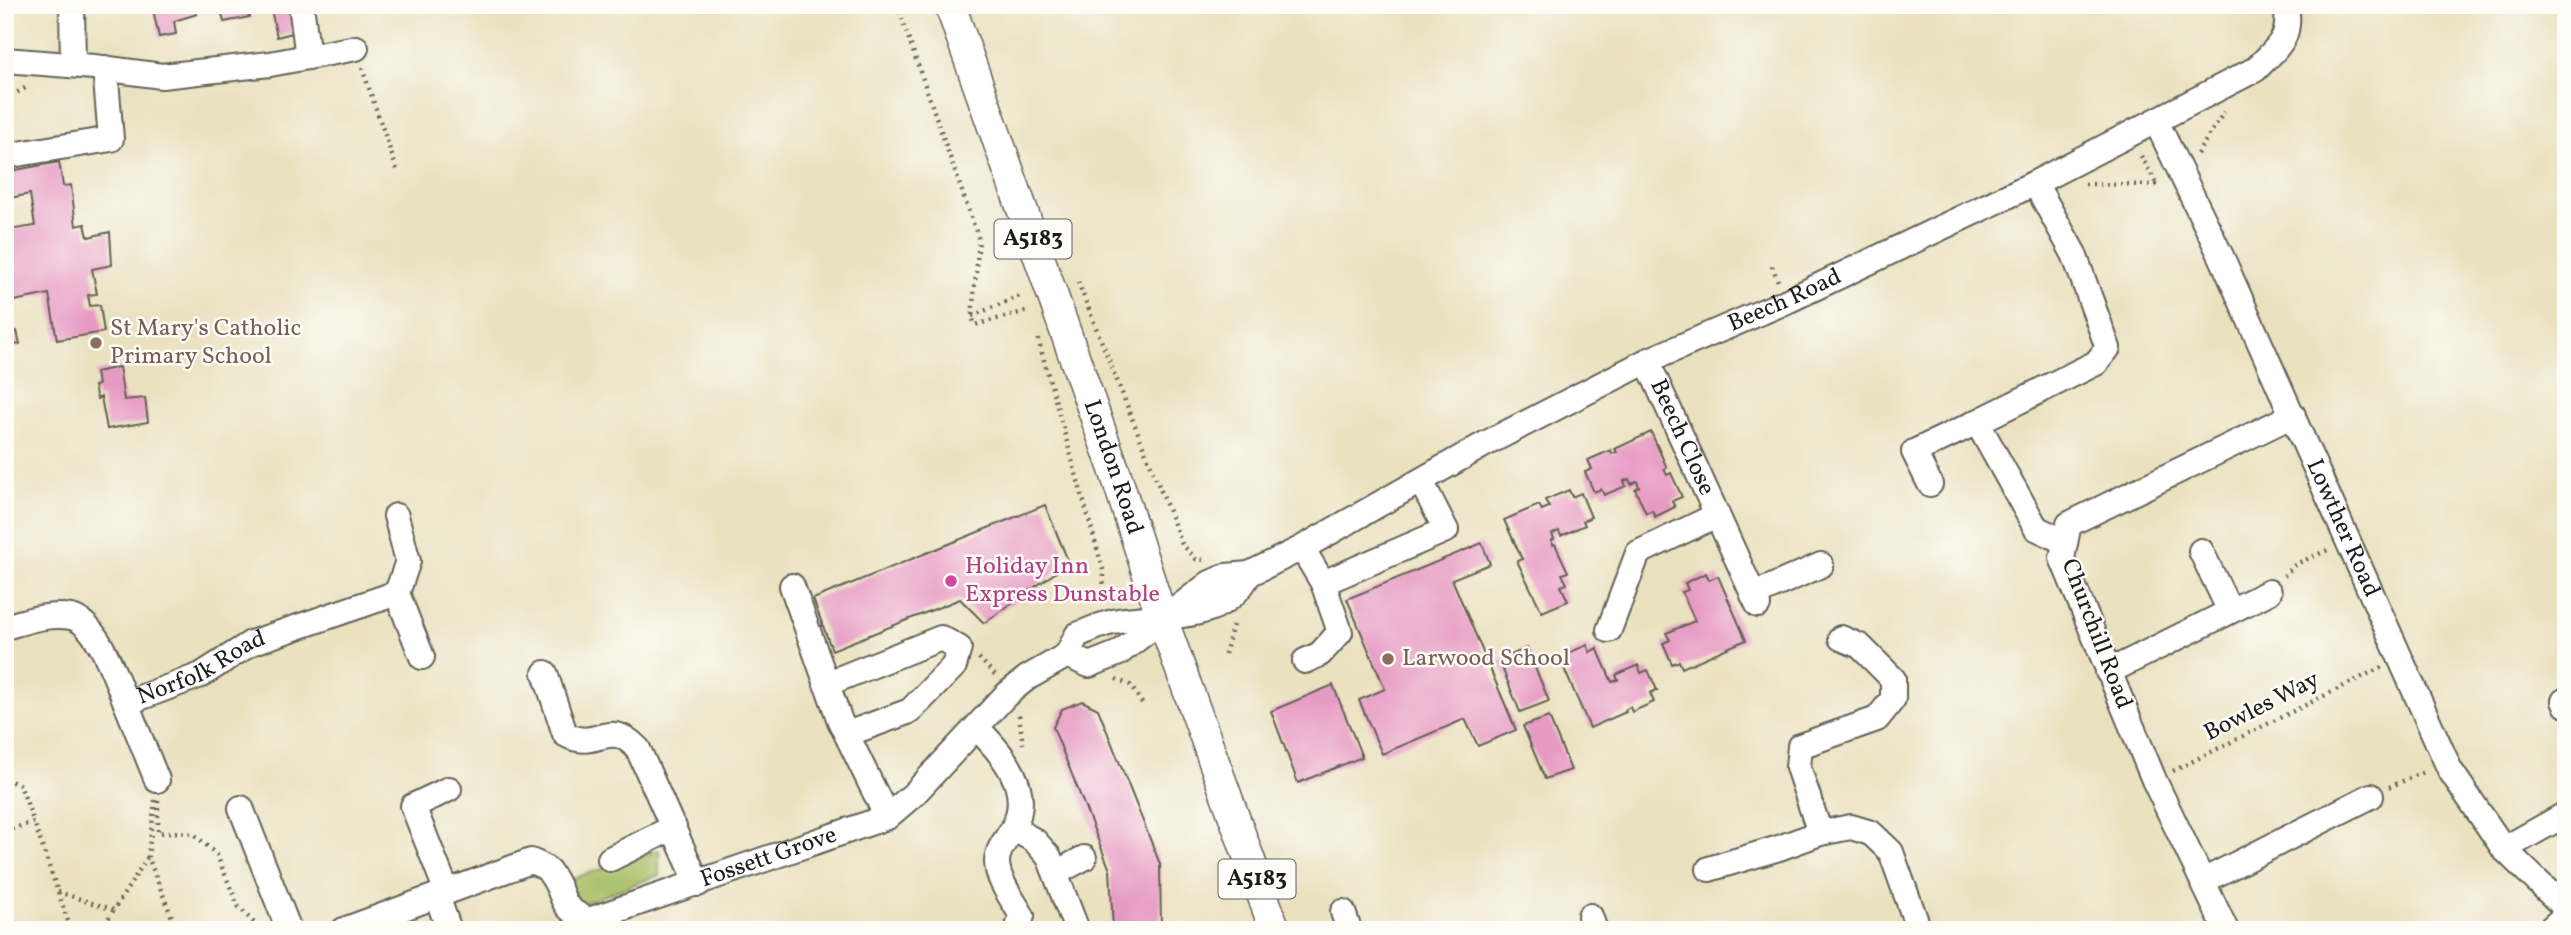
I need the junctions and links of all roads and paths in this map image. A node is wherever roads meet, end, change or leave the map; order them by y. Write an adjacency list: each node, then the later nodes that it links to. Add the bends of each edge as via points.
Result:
1 (72, 5): 9 (street)
2 (301, 5): 7 (street)
3 (897, 5): 20 (path, via 979,240)
4 (950, 5): 42 (main road, London Road / A5183)
5 (2286, 5): 11 (street, Beech Road, via 2289,23 2281,43 2256,69)
6 (356, 48): 7 (street); 15 (path)
7 (308, 57): 9 (street, via 162,76)
8 (5, 60): 9 (street)
9 (94, 62): 12 (street, via 111,139)
10 (2227, 107): 14 (path)
11 (2157, 121): 16 (street, Beech Road); 24 (street, Lowther Road)
12 (5, 156)
13 (2141, 156): 17 (path, via 2157,185)
14 (2192, 162)
15 (397, 170)
16 (2035, 183): 23 (street, Beech Road, via 1785,302); 25 (street, via 2074,254 2108,348 2096,363)
17 (2074, 183)
18 (1077, 280): 34 (path, via 1181,544)
19 (1020, 296): 20 (path)
20 (972, 316): 21 (path, via 975,325 1030,310)
21 (1034, 323)
22 (1037, 336): 40 (path, via 1104,573 1103,592)
23 (1647, 360): 26 (street, Beech Road); 28 (street, Beech Close)
24 (2293, 415): 30 (street, Churchill Road, via 2069,524); 73 (street, Lowther Road, via 2450,770)
25 (1977, 422): 27 (street, via 1914,452); 30 (street, via 2036,528)
26 (1421, 481): 32 (street, Beech Road); 36 (street, via 1446,530)
27 (1930, 484)
28 (1717, 515): 35 (street, Beech Close, via 1756,600); 44 (street, Beech Close, via 1638,553)
29 (396, 516): 39 (street, via 408,561)
30 (2065, 542): 49 (street, Churchill Road, via 2062,558)
31 (2333, 547): 38 (path, via 2296,564)
32 (1302, 548): 36 (street); 42 (street, Beech Road, via 1250,574 1210,583)
33 (2201, 551): 41 (street)
34 (1196, 558)
35 (1821, 565)
36 (1323, 583): 47 (street, via 1340,632 1320,654)
37 (792, 586): 52 (street)
38 (2269, 592): 41 (street)
39 (397, 593): 46 (street); 53 (street, Norfolk Road, via 251,643 201,675)
40 (1094, 603)
41 (2230, 611): 49 (street)
42 (1162, 618): 56 (street, Fossett Grove, via 1112,622 1077,635 1067,655 1006,695); 96 (main road, London Road / A5183)
43 (5, 626): 53 (street, Norfolk Road, via 46,617 73,618 94,634)
44 (1609, 630)
45 (1841, 638): 72 (street, via 1860,646 1893,679 1892,699 1877,719 1800,746 1798,766)
46 (422, 657)
47 (1305, 661)
48 (2385, 665): 62 (path, Bowles Way)
49 (2108, 672): 62 (street, Churchill Road)
50 (545, 673): 69 (street, via 565,734 586,741 615,733 629,739)
51 (1108, 678): 54 (path, via 1130,685)
52 (826, 684): 57 (street); 57 (street, via 941,638 959,648 954,666 910,710)
53 (126, 703): 61 (street)
54 (1144, 706)
55 (1019, 711): 58 (path)
56 (977, 728): 67 (street, Fossett Grove); 70 (street, via 1007,760 1015,779 1020,796)
57 (847, 734): 67 (street)
58 (1027, 755)
59 (2427, 770): 64 (path)
60 (5, 779): 68 (path, via 20,785)
61 (157, 780): 74 (path); 90 (path, via 158,833 195,835 217,855 239,906)
62 (2154, 780): 79 (street, Churchill Road)
63 (449, 789): 82 (street, via 413,806)
64 (2371, 796): 79 (street)
65 (241, 808): 91 (street)
66 (2566, 814): 73 (street)
67 (887, 817): 80 (street, Fossett Grove)
68 (34, 822): 71 (path); 81 (path)
69 (674, 827): 76 (street); 80 (street)
70 (1013, 828): 78 (street, via 1043,849); 94 (street, via 997,861 1022,916)
71 (5, 831)
72 (1820, 833): 77 (street); 97 (street, via 1851,827 1871,833 1891,852)
73 (2504, 849): 83 (street, Lowther Road)
74 (148, 857): 84 (path); 89 (path)
75 (1084, 858): 78 (street)
76 (610, 859)
77 (1709, 869)
78 (1056, 873): 95 (street)
79 (2203, 881): 98 (street, Churchill Road)
80 (698, 884): 86 (street, Fossett Grove)
81 (58, 892): 84 (path); 87 (path)
82 (442, 893): 86 (street, Fossett Grove, via 531,862 550,871 572,913); 92 (street, Fossett Grove); 93 (street)
83 (2566, 909)
84 (114, 910): 88 (path)
85 (2566, 915): 99 (street)
86 (611, 922)
87 (71, 930)
88 (101, 930)
89 (177, 930)
90 (261, 930)
91 (289, 930)
92 (344, 930)
93 (449, 930)
94 (1017, 930)
95 (1077, 930)
96 (1275, 930)
97 (1920, 930)
98 (2226, 930)
99 (2549, 930)

